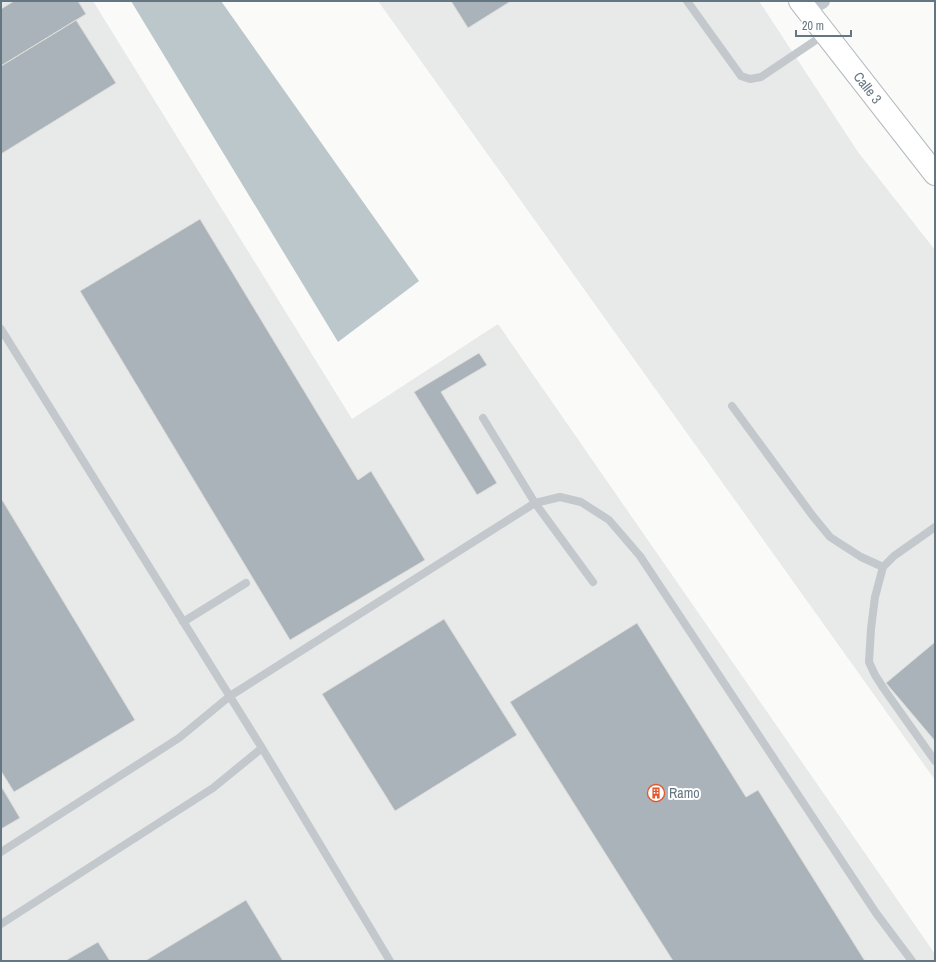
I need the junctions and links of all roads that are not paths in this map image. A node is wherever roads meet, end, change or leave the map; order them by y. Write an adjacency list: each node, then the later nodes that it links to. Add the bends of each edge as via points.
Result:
1 (688, 1): 3 (lane, via 741,76 750,79 761,77)
2 (810, 4): 3 (main road, Calle 3)
3 (826, 33): 4 (main road, Calle 3)
4 (935, 174)
5 (1, 329): 13 (lane)
6 (732, 406): 10 (lane, via 830,536 861,557)
7 (484, 418): 8 (lane)
8 (535, 503): 11 (lane); 14 (lane); 20 (lane, via 560,497 581,502 609,520 640,556 872,906)
9 (935, 527): 10 (lane)
10 (882, 567): 16 (lane, via 873,610 869,662 884,689)
11 (593, 582)
12 (246, 583): 13 (lane)
13 (183, 622): 14 (lane)
14 (230, 696): 15 (lane); 17 (lane, via 179,738)
15 (262, 748): 18 (lane, via 213,788); 19 (lane)
16 (935, 761)
17 (1, 852)
18 (1, 924)
19 (390, 961)
20 (912, 961)

